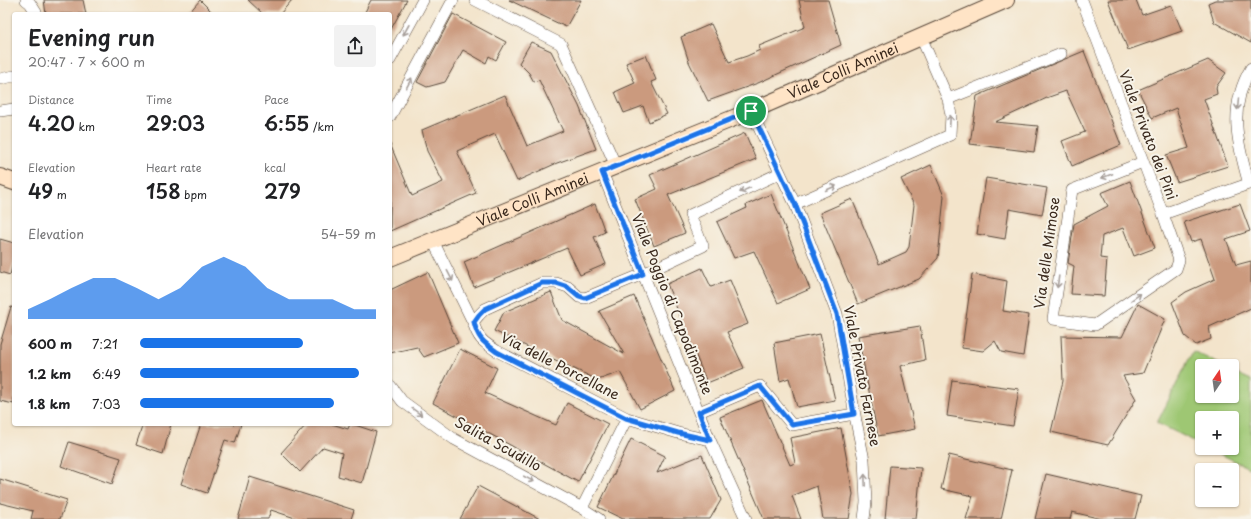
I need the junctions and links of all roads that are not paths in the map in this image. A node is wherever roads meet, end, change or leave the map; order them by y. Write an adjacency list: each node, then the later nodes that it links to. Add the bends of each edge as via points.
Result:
1 (26, 0): 7 (street)
2 (423, 0): 10 (street, one-way to 10)
3 (454, 0): 18 (street, one-way to 3)
4 (475, 0): 20 (street, Viale Poggio di Capodimonte, via 561,44)
5 (1006, 0): 8 (main road, Viale Colli Aminei)
6 (1082, 0): 19 (street, Viale Privato dei Pini)
7 (36, 12)
8 (921, 38): 14 (street); 17 (main road, Viale Colli Aminei)
9 (1061, 54): 14 (street)
10 (392, 56)
11 (1251, 68): 24 (street, one-way to 24, via 1238,97 1236,126 1240,154)
12 (12, 76): 13 (street)
13 (0, 79)
14 (948, 99): 25 (street, one-way to 14, via 950,135 951,115)
15 (12, 109): 16 (street)
16 (0, 111)
17 (751, 111): 20 (main road, Viale Colli Aminei); 21 (street, Viale Privato Farnese)
18 (392, 113)
19 (1143, 162): 26 (street, Viale Privato dei Pini); 26 (street, Via delle Mimose, one-way to 26, via 1072,190 1053,319 1095,325 1176,269 1179,260)
20 (609, 169): 27 (main road, Viale Colli Aminei); 29 (street, Viale Poggio di Capodimonte)
21 (780, 173): 25 (street, Viale Privato Farnese); 29 (street, one-way to 29, via 690,215 703,246)
22 (0, 177): 23 (main road)
23 (12, 181)
24 (1250, 183): 26 (street, Viale Privato dei Pini)
25 (795, 204): 35 (street, Viale Privato Farnese, via 837,314)
26 (1162, 214)
27 (433, 241): 28 (main road, Viale Colli Aminei); 30 (street, Via delle Porcellane, one-way to 30)
28 (392, 257)
29 (643, 274): 30 (street, via 585,298 568,287 556,283 542,283 485,309); 34 (street, Viale Poggio di Capodimonte)
30 (474, 322): 36 (street, Via delle Porcellane, via 476,333 482,341 497,352)
31 (392, 388): 33 (street, Salita Scudillo)
32 (392, 398): 33 (street)
33 (402, 401): 38 (street, Salita Scudillo, one-way to 38, via 454,439)
34 (699, 412): 35 (street, via 760,386 792,425); 37 (street, Viale Poggio di Capodimonte)
35 (854, 414): 41 (street, Viale Privato Farnese, one-way to 35, via 864,460)
36 (626, 418): 37 (street, Via delle Porcellane); 38 (street)
37 (710, 440): 39 (street, Viale Poggio di Capodimonte)
38 (582, 508): 40 (street, Salita Scudillo)
39 (745, 516)
40 (599, 519)
41 (864, 519)

